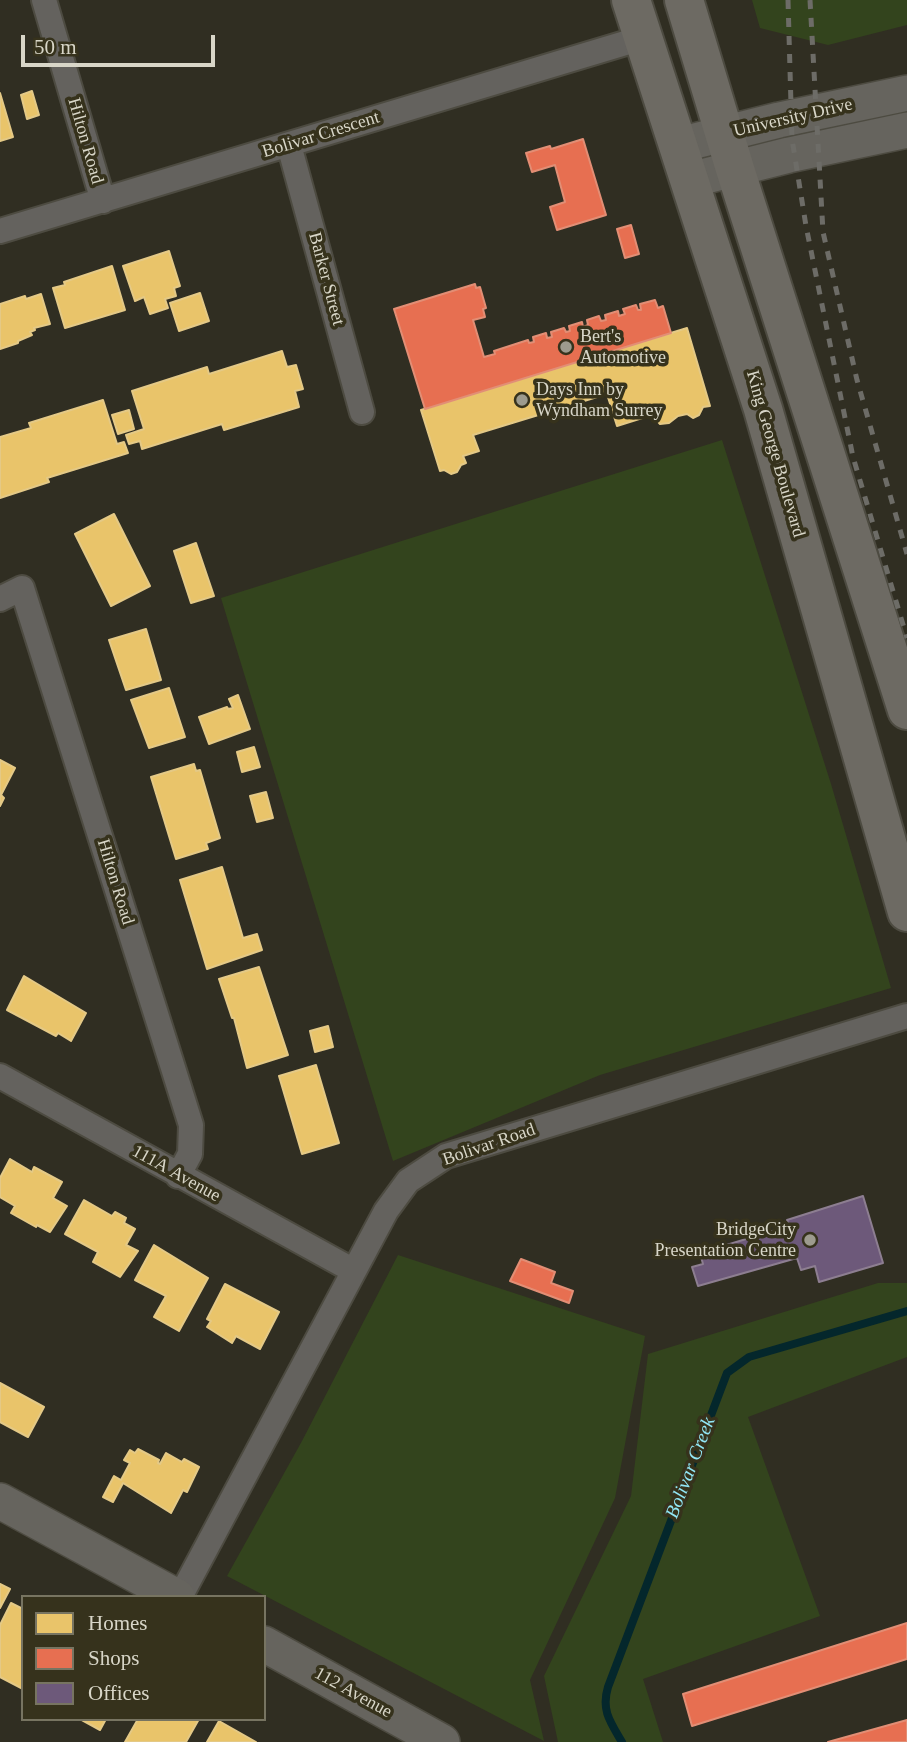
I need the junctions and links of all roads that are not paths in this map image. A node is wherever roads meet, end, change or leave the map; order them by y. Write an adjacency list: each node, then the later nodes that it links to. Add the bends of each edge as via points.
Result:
1 (44, 0): 10 (street, Hilton Road)
2 (631, 0): 4 (main road, King George Boulevard)
3 (684, 0): 8 (main road)
4 (642, 38): 7 (street, Bolivar Crescent); 9 (main road, King George Boulevard)
5 (907, 93): 8 (main road, University Drive)
6 (907, 130): 8 (main road, University Drive)
7 (289, 145): 10 (street, Bolivar Crescent); 12 (street, Barker Street)
8 (730, 152): 9 (main road, University Drive); 14 (main road)
9 (684, 163): 15 (main road, King George Boulevard, via 763,409)
10 (103, 201): 11 (street, Bolivar Crescent)
11 (0, 231)
12 (362, 412)
13 (11, 593): 18 (street, Hilton Road, via 191,1125 190,1154)
14 (907, 710)
15 (907, 912)
16 (907, 1016): 19 (street, Bolivar Road, via 446,1156 408,1181)
17 (0, 1076): 18 (street, 111A Avenue)
18 (178, 1176): 19 (street, 111A Avenue)
19 (354, 1271): 22 (street, Bolivar Road)
20 (0, 1501): 21 (main road)
21 (175, 1595)
22 (180, 1595)
23 (266, 1645): 24 (main road, 112 Avenue)
24 (438, 1741)

